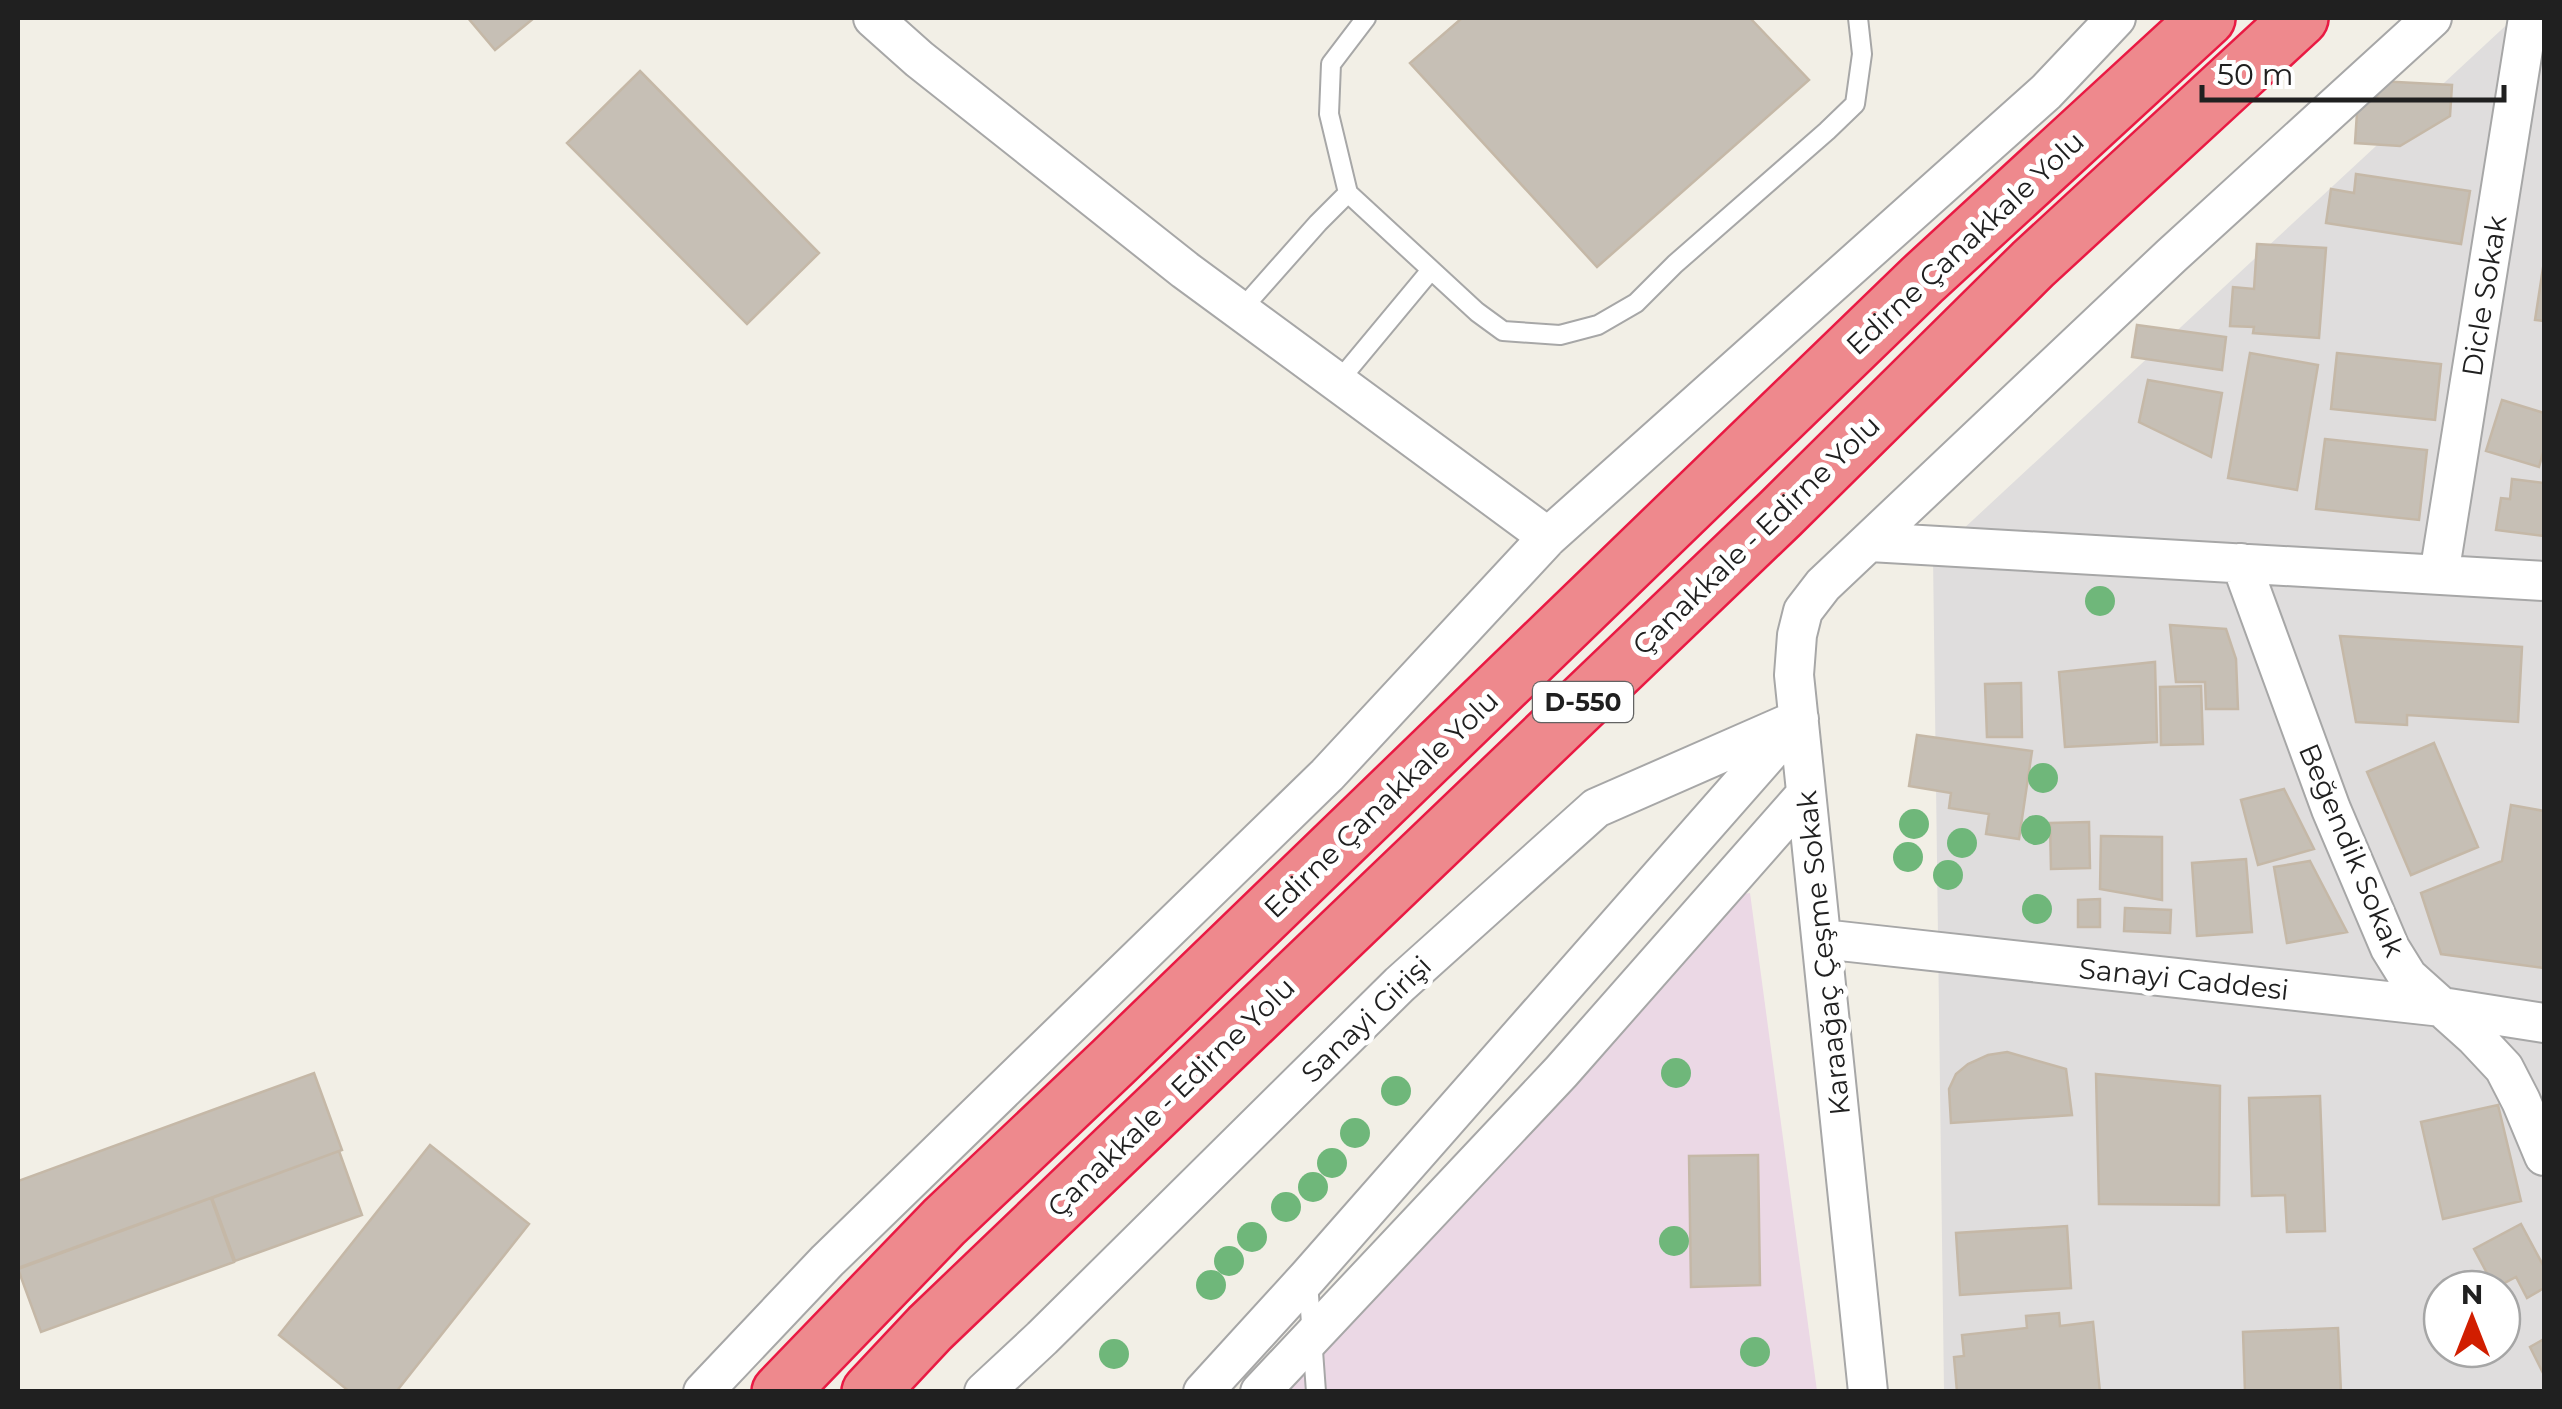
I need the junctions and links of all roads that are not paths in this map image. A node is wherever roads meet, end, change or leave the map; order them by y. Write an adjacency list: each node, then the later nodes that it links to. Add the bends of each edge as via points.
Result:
1 (873, 18): 11 (street)
2 (1366, 18): 9 (lane, via 1331,64 1328,114)
3 (1858, 18): 10 (lane, via 1862,54 1854,104 1636,302 1598,324 1560,335 1503,331)
4 (2116, 18): 13 (street, via 2046,92)
5 (2207, 18): 27 (highway, Edirne Çanakkale Yolu / D-550, via 1922,280 944,1222)
6 (2300, 18): 28 (highway, Çanakkale - Edirne Yolu / D-550, via 2032,264)
7 (2432, 18): 14 (street, Karaağaç Çeşme Sokak)
8 (2528, 18): 16 (street, Dicle Sokak)
9 (1348, 192): 10 (lane); 11 (lane)
10 (1431, 270): 12 (lane)
11 (1240, 310): 12 (street)
12 (1336, 383): 13 (street)
13 (1548, 537): 26 (street, via 1326,775 827,1261)
14 (1870, 542): 15 (street); 18 (street, Karaağaç Çeşme Sokak, via 1803,611 1794,675)
15 (2241, 563): 16 (street); 21 (street, Beğendik Sokak, via 2390,948 2408,977)
16 (2439, 575): 17 (street)
17 (2544, 581)
18 (1798, 719): 19 (street, Karaağaç Çeşme Sokak); 24 (street); 29 (street, Sanayi Girişi, via 1596,808 1400,984)
19 (1806, 794): 20 (street, Karaağaç Çeşme Sokak); 25 (street, via 1560,1072)
20 (1822, 939): 21 (street, Sanayi Caddesi); 33 (street, Karaağaç Çeşme Sokak)
21 (2442, 1008): 22 (street, Sanayi Caddesi); 23 (street, Beğendik Sokak, via 2504,1068)
22 (2544, 1023)
23 (2544, 1156)
24 (1308, 1278): 25 (lane); 30 (street)
25 (1312, 1334): 31 (street); 32 (lane)
26 (703, 1392)
27 (780, 1392)
28 (870, 1392)
29 (984, 1392)
30 (1203, 1392)
31 (1260, 1392)
32 (1316, 1392)
33 (1868, 1392)

